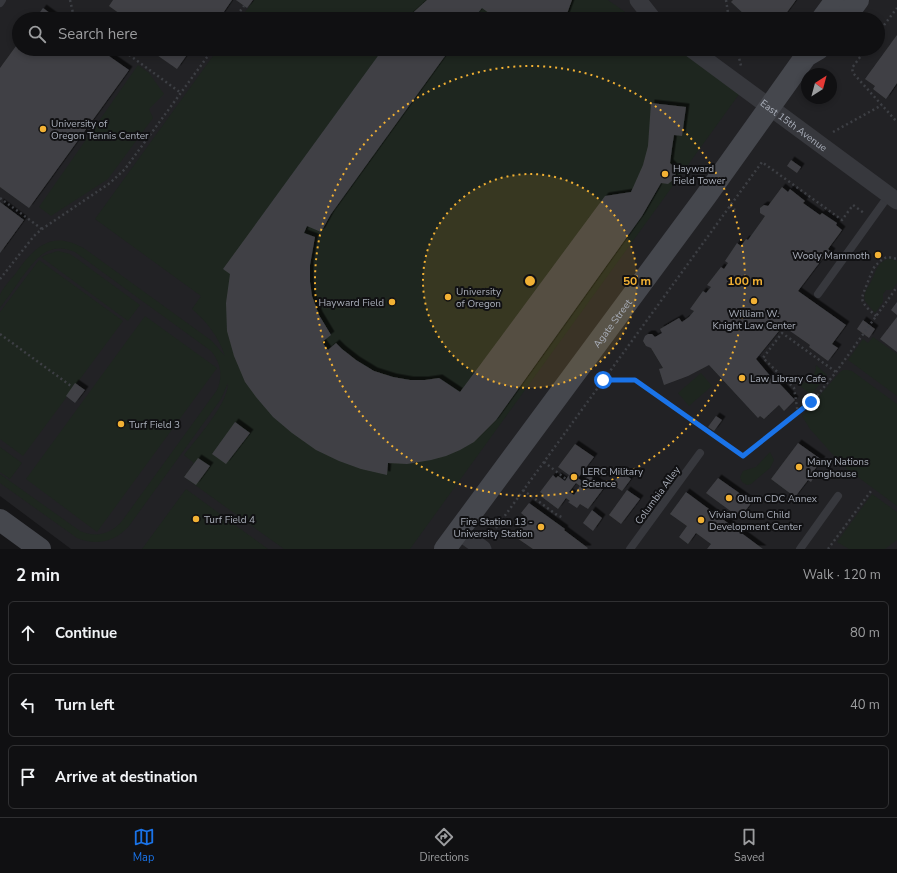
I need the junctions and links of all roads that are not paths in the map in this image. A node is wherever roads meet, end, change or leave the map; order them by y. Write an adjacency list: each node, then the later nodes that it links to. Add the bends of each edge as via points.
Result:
1 (2, 0): 5 (lane)
2 (638, 0): 6 (street)
3 (836, 0): 7 (street)
4 (858, 0): 8 (street)
5 (0, 3)
6 (647, 12)
7 (827, 12)
8 (849, 12)
9 (701, 56): 11 (street, East 15th Avenue)
10 (808, 56): 11 (street, Agate Street)
11 (770, 107): 12 (street, East 15th Avenue); 17 (street, Agate Street)
12 (893, 198): 13 (lane, via 872,219)
13 (818, 294)
14 (700, 453): 21 (lane, Columbia Alley)
15 (838, 496): 22 (lane)
16 (0, 520): 18 (street)
17 (458, 531): 19 (street, Agate Street); 20 (street)
18 (40, 549)
19 (445, 549)
20 (483, 549)
21 (630, 549)
22 (800, 549)

